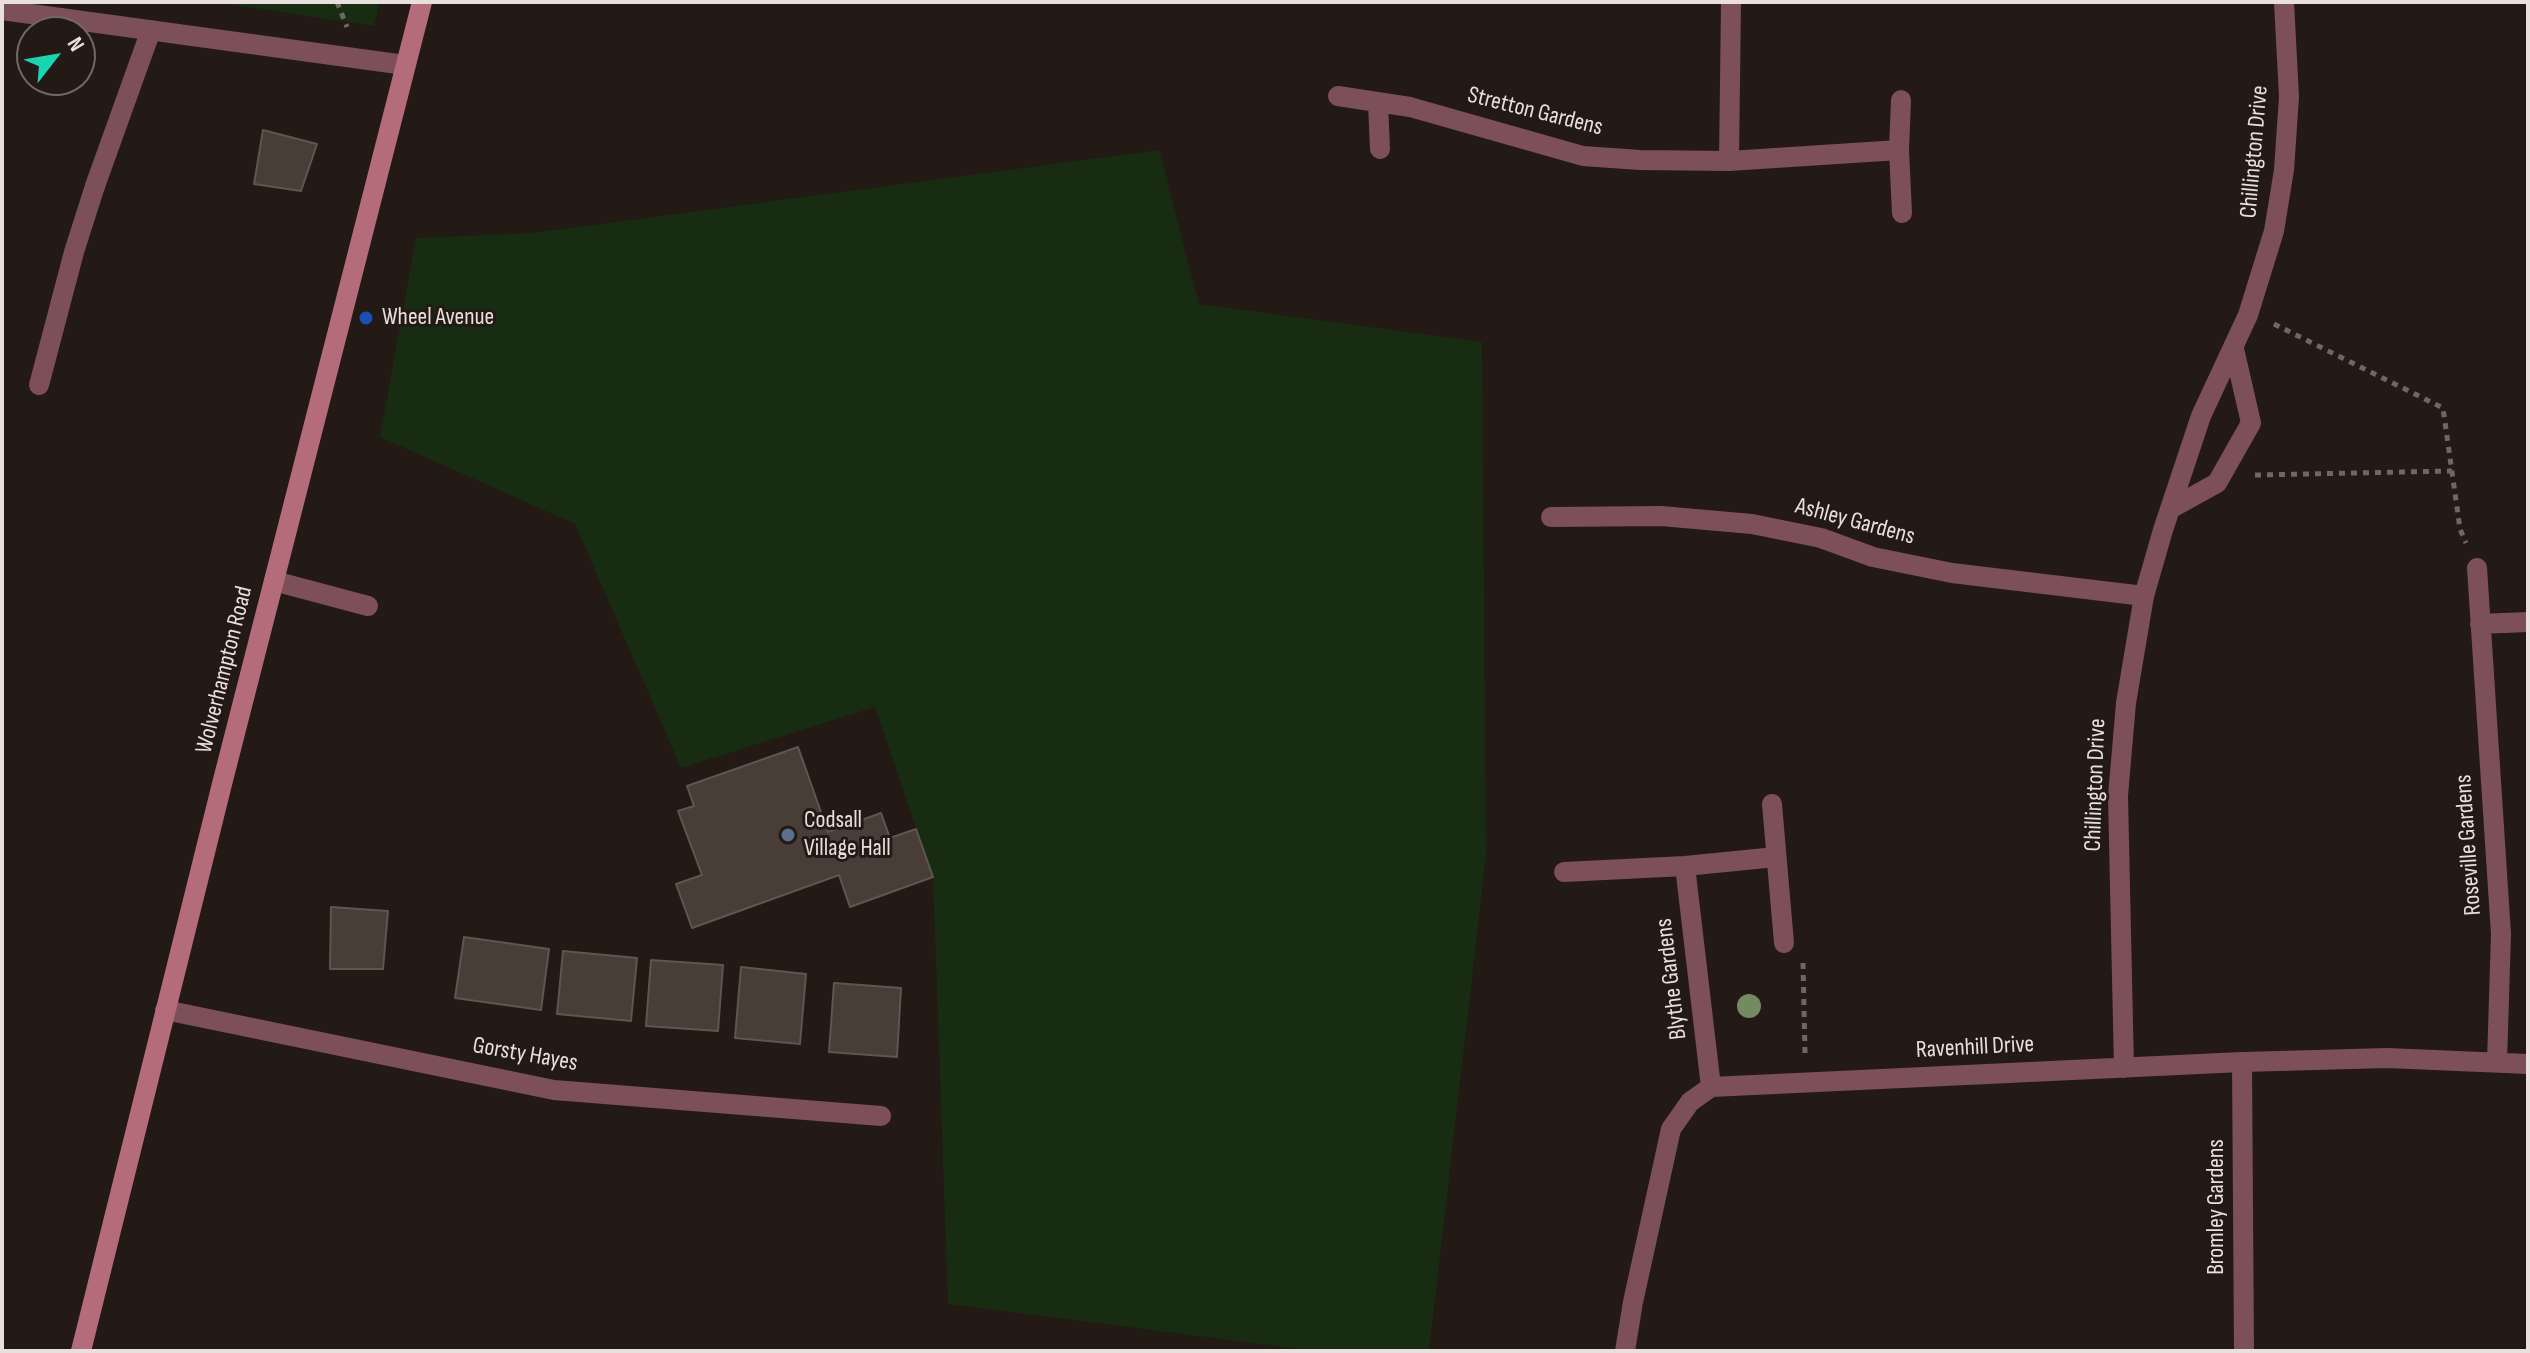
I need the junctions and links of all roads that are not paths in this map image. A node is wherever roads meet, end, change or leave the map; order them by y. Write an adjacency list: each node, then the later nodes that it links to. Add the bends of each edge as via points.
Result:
1 (422, 2): 6 (street, Wolverhampton Road)
2 (1731, 2): 12 (street)
3 (2284, 2): 14 (street, Chillington Drive, via 2289,97 2284,170 2274,231)
4 (2, 10): 5 (street)
5 (151, 30): 6 (street); 15 (street, via 74,252)
6 (405, 65): 19 (street, Wolverhampton Road)
7 (1338, 96): 9 (street, Stretton Gardens)
8 (1901, 100): 11 (street)
9 (1378, 103): 10 (street); 12 (street, Stretton Gardens, via 1410,107 1583,156)
10 (1380, 149)
11 (1899, 150): 12 (street, Stretton Gardens); 13 (street)
12 (1729, 161)
13 (1902, 213)
14 (2234, 349): 16 (street, Chillington Drive, via 2201,416); 16 (street, via 2251,423 2217,483)
15 (39, 385)
16 (2170, 509): 20 (street, Chillington Drive)
17 (1551, 517): 20 (street, Ashley Gardens, via 1661,516 1752,524 1952,573)
18 (2477, 568): 23 (street, Roseville Gardens)
19 (274, 581): 21 (street); 29 (street, Wolverhampton Road)
20 (2144, 596): 33 (street, Chillington Drive, via 2126,703 2118,796)
21 (368, 606)
22 (2528, 622): 23 (street)
23 (2480, 624): 31 (street, Roseville Gardens, via 2501,934)
24 (1772, 804): 25 (street)
25 (1776, 857): 26 (street); 28 (street)
26 (1685, 866): 27 (street); 34 (street, Blythe Gardens)
27 (1564, 872)
28 (1784, 943)
29 (165, 1010): 35 (street, Gorsty Hayes, via 554,1090); 36 (street, Wolverhampton Road)
30 (2242, 1062): 31 (street, Ravenhill Drive); 33 (street, Ravenhill Drive); 38 (street, Bromley Gardens)
31 (2497, 1062): 32 (street, Ravenhill Drive)
32 (2528, 1064)
33 (2124, 1068): 34 (street, Ravenhill Drive)
34 (1711, 1087): 37 (street, via 1690,1102 1671,1129)
35 (881, 1116)
36 (81, 1351)
37 (1625, 1351)
38 (2244, 1351)

